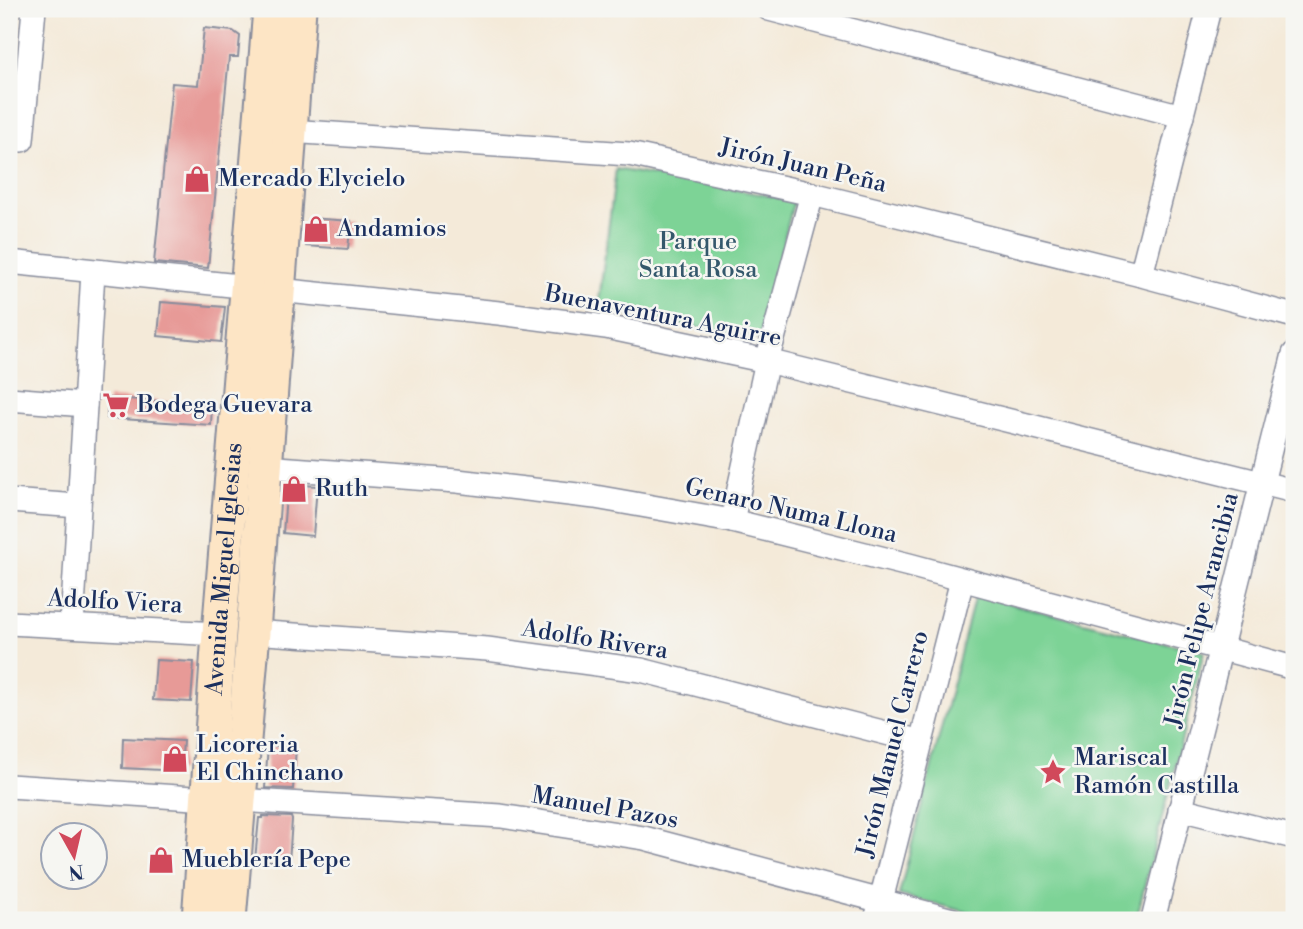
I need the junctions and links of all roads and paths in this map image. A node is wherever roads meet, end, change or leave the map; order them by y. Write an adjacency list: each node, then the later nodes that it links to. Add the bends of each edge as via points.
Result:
1 (34, 9): 9 (street)
2 (259, 9): 3 (street)
3 (270, 9): 14 (main road, Avenida Miguel Iglesias)
4 (299, 9): 8 (main road, Avenida Miguel Iglesias)
5 (769, 9): 7 (street)
6 (1209, 9): 7 (street)
7 (1182, 116): 13 (street)
8 (289, 131): 10 (street, Jirón Juan Peña, via 629,155); 14 (main road, Avenida Miguel Iglesias)
9 (15, 139)
10 (812, 194): 13 (street, Jirón Juan Peña); 17 (street)
11 (9, 262): 12 (street, Buenaventura Aguirre)
12 (93, 272): 14 (street, Buenaventura Aguirre); 19 (street)
13 (1141, 275): 15 (street, Jirón Juan Peña)
14 (264, 288): 17 (street, Buenaventura Aguirre, via 606,327); 20 (main road, Avenida Miguel Iglesias); 30 (main road, Avenida Miguel Iglesias)
15 (1294, 316)
16 (1294, 354): 21 (street, Jirón Felipe Arancibia)
17 (767, 361): 21 (street, Buenaventura Aguirre); 25 (street)
18 (9, 399): 19 (street)
19 (85, 405): 24 (street)
20 (264, 467): 25 (street, Genaro Numa Llona, via 470,482 595,497); 29 (main road, Avenida Miguel Iglesias)
21 (1261, 482): 22 (street, Buenaventura Aguirre); 31 (street, Jirón Felipe Arancibia)
22 (1294, 491)
23 (9, 501): 24 (street)
24 (79, 506): 28 (street)
25 (732, 521): 26 (street, Genaro Numa Llona)
26 (961, 580): 31 (street, Genaro Numa Llona); 33 (street, Jirón Manuel Carrero)
27 (9, 623): 28 (street, Adolfo Viera)
28 (72, 625): 30 (street, Adolfo Viera)
29 (253, 632): 33 (street, Adolfo Rivera, via 487,649 641,670); 35 (main road, Avenida Miguel Iglesias)
30 (219, 634): 35 (main road, Avenida Miguel Iglesias)
31 (1220, 649): 32 (street, Genaro Numa Llona); 36 (street, Jirón Felipe Arancibia)
32 (1294, 668)
33 (921, 742): 38 (street, Jirón Manuel Carrero)
34 (9, 786): 35 (street, Manuel Pazos)
35 (224, 800): 38 (street, Manuel Pazos, via 501,816 644,838); 39 (main road, Avenida Miguel Iglesias); 40 (main road, Avenida Miguel Iglesias)
36 (1180, 809): 37 (street); 42 (street, Jirón Felipe Arancibia)
37 (1294, 837)
38 (879, 911): 41 (street, Manuel Pazos)
39 (200, 920)
40 (229, 920)
41 (953, 920)
42 (1153, 920)

